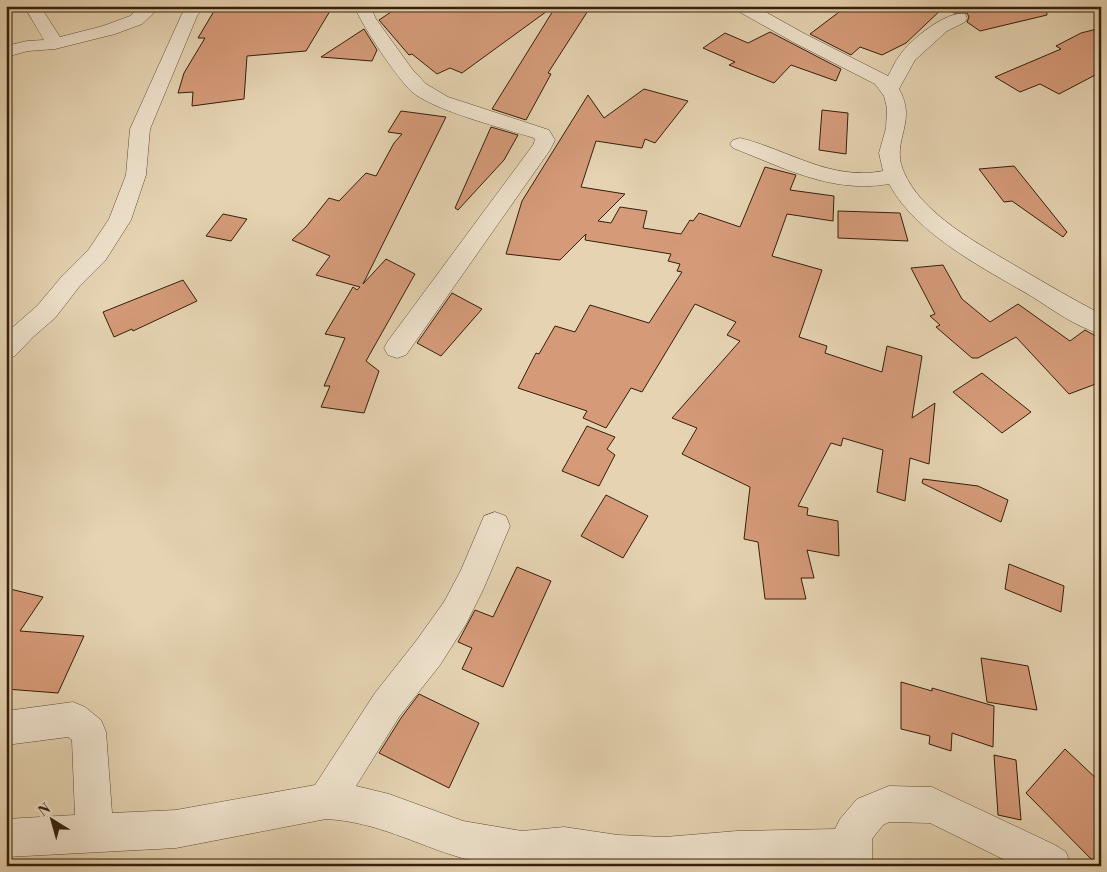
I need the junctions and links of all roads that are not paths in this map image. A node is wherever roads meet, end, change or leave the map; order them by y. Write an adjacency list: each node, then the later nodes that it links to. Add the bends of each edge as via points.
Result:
1 (32, 6): 7 (street)
2 (153, 6): 7 (street, via 136,20)
3 (196, 6): 13 (street, via 140,129 136,175 120,220 97,255 70,281 46,312)
4 (362, 6): 14 (street, via 406,73 420,88 441,101 542,134 545,140)
5 (742, 6): 9 (street, via 882,80)
6 (959, 18): 9 (street, via 941,27 908,57)
7 (55, 44): 8 (street, via 26,46)
8 (6, 52)
9 (891, 88): 11 (street, via 898,111 889,157)
10 (740, 144): 11 (street, via 823,176 868,181)
11 (895, 176): 12 (street, via 920,210 950,234 978,254)
12 (1101, 325)
13 (15, 329): 15 (street)
14 (397, 348)
15 (6, 349)
16 (495, 526): 18 (street, via 455,613 387,705)
17 (6, 728): 19 (street, via 74,719 89,732)
18 (326, 801): 19 (street, via 176,829); 21 (street, via 389,812 463,840 522,850 564,846 618,854 665,856 737,850)
19 (94, 832): 20 (street)
20 (6, 838)
21 (853, 857): 22 (street, via 853,832 870,812 889,804 932,805 1042,858)
22 (1052, 866)

